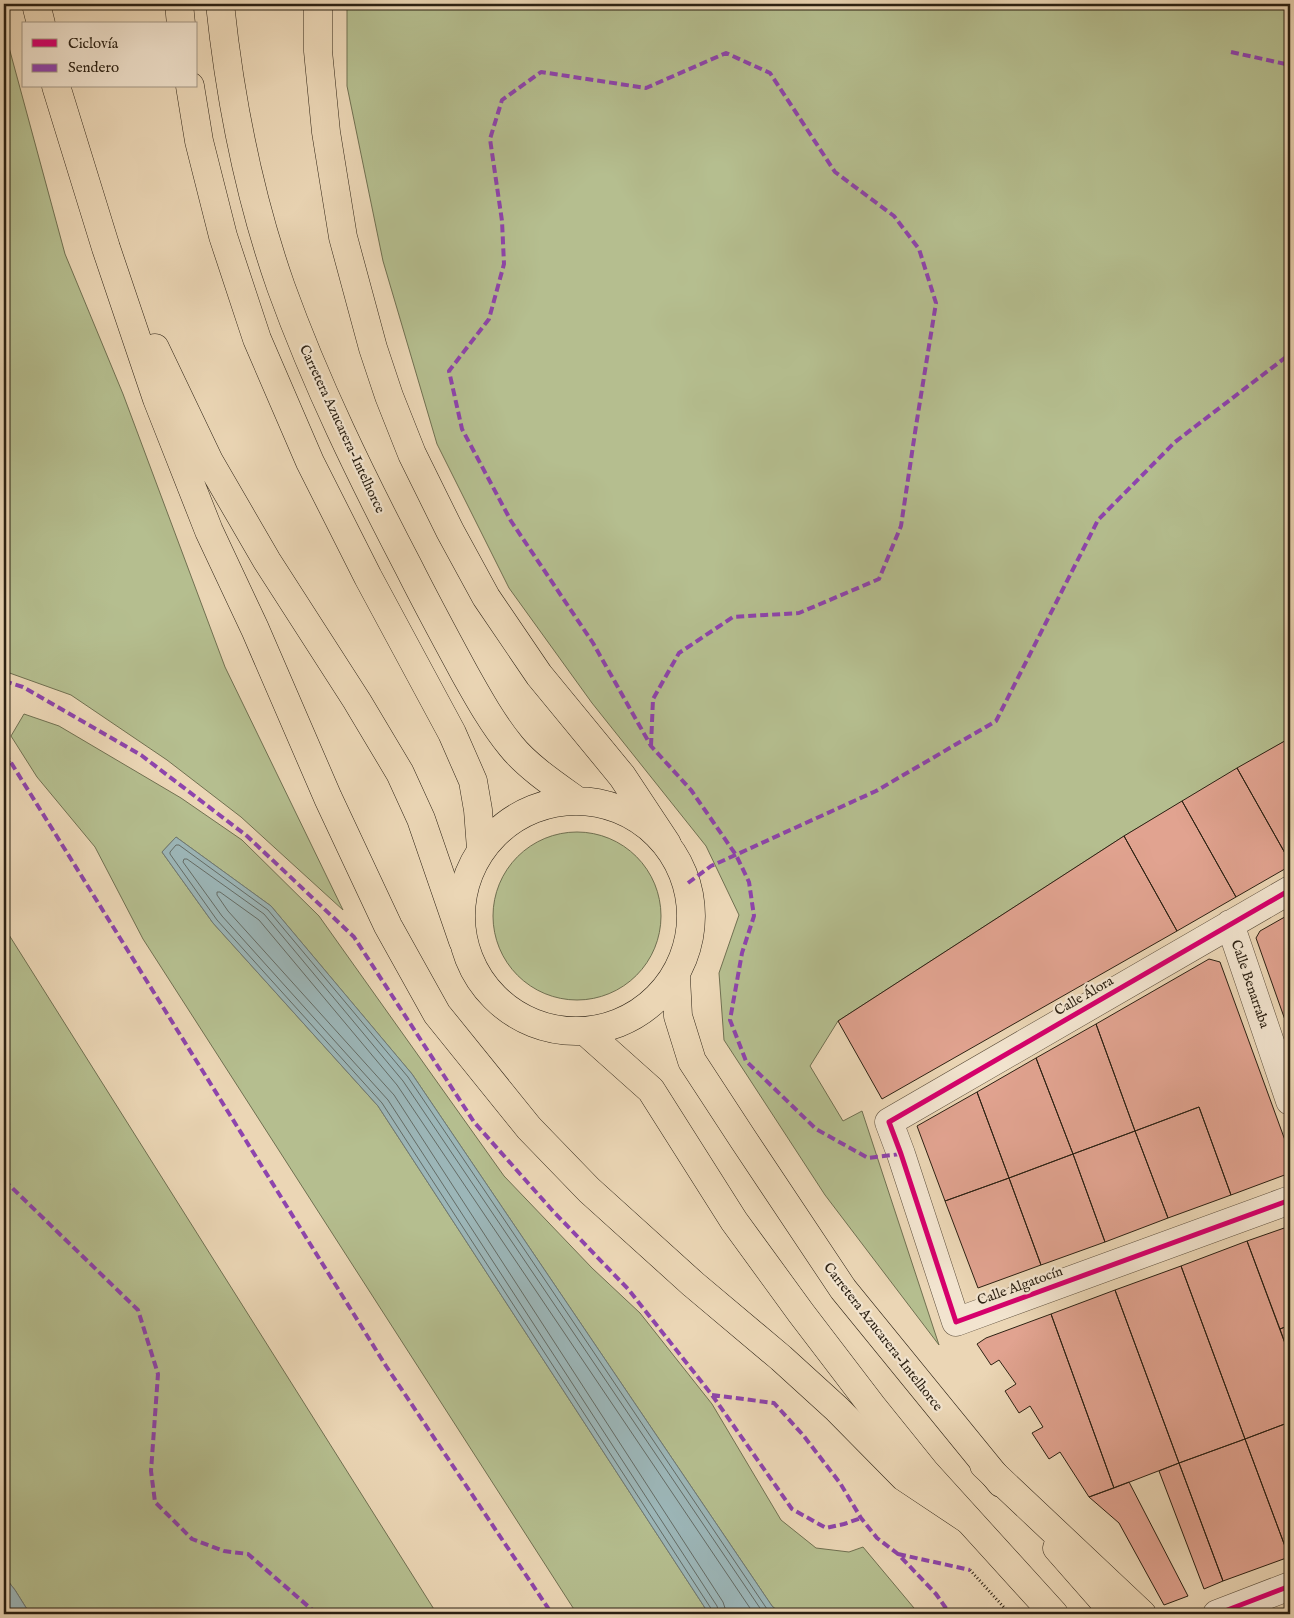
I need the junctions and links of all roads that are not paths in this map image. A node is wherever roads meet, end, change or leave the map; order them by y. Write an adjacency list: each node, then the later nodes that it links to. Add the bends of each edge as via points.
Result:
1 (36, 4): 5 (main road)
2 (179, 4): 6 (main road)
3 (220, 4): 10 (main road, Carretera Azucarera-Intelhorce, via 242,142 262,226 318,383 373,499 480,701 511,747 547,780)
4 (318, 4): 11 (main road, via 318,51 326,132 343,237 373,348 412,454 486,597 539,675 622,776)
5 (40, 22)
6 (181, 22)
7 (57, 88): 9 (main road)
8 (190, 88): 12 (main road, via 199,141 223,236 257,339 310,462 452,733 473,781)
9 (106, 248): 15 (main road, via 210,461 267,561 400,773 421,819); 22 (main road, via 157,399 209,531 388,926 437,1014 528,1128 589,1190 837,1409 904,1477)
10 (576, 800): 11 (main road, via 609,806 645,822); 12 (main road, via 525,811 487,840)
11 (668, 844): 16 (main road, via 688,883 692,907 691,937)
12 (481, 849): 15 (main road, via 464,888 461,905)
13 (1290, 890): 14 (street, Calle Álora)
14 (1230, 924): 18 (street, Calle Benarraba); 19 (street, Calle Álora)
15 (463, 941): 17 (main road, via 481,982 509,1010 546,1028)
16 (676, 977): 17 (main road, via 652,1005 610,1027); 21 (main road, Carretera Azucarera-Intelhorce, via 678,1016 692,1061 843,1290)
17 (586, 1032): 22 (main road, via 651,1090 734,1221 801,1313 926,1473)
18 (1290, 1101)
19 (890, 1122): 20 (street, Calle Algatocín, via 956,1322)
20 (1290, 1200)
21 (984, 1465): 25 (main road, Carretera Azucarera-Intelhorce); 26 (main road)
22 (967, 1519): 24 (main road)
23 (1290, 1586): 27 (street)
24 (1054, 1614)
25 (1115, 1614)
26 (1142, 1614)
27 (1217, 1614)

